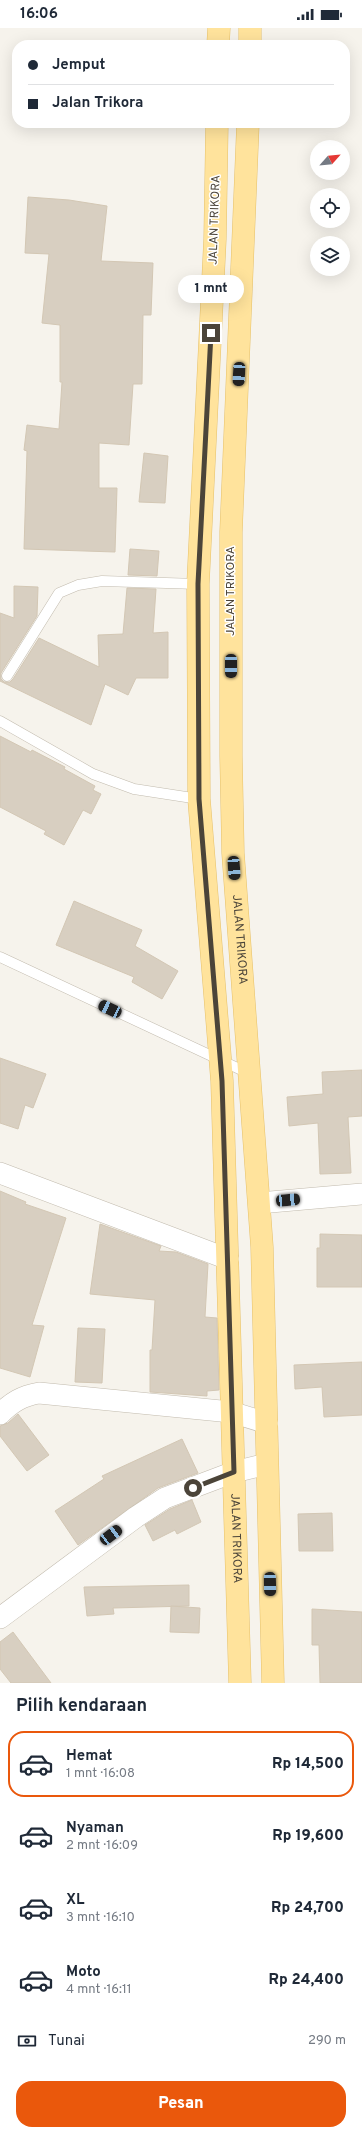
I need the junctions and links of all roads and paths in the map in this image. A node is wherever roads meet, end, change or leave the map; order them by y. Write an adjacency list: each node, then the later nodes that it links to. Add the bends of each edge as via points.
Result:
1 (219, 28): 3 (main road)
2 (250, 28): 4 (main road)
3 (218, 40)
4 (250, 40)
5 (217, 128): 7 (main road, JALAN TRIKORA, via 215,239)
6 (248, 128): 13 (main road, JALAN TRIKORA, via 231,532 231,756 233,853)
7 (198, 584): 8 (lane, via 102,581 78,584 60,594); 10 (main road, JALAN TRIKORA)
8 (7, 676)
9 (0, 721): 10 (lane, via 93,774 134,789)
10 (199, 799): 12 (main road, JALAN TRIKORA)
11 (0, 957): 12 (lane)
12 (220, 1061): 13 (lane); 17 (main road, JALAN TRIKORA)
13 (248, 1073): 16 (main road, JALAN TRIKORA)
14 (0, 1173): 17 (street)
15 (362, 1194): 16 (street)
16 (259, 1202): 20 (main road, JALAN TRIKORA)
17 (228, 1259): 18 (main road, JALAN TRIKORA)
18 (231, 1412): 19 (street, via 39,1393 23,1396 9,1404); 20 (street); 22 (main road, JALAN TRIKORA)
19 (0, 1414)
20 (266, 1423): 21 (main road, JALAN TRIKORA)
21 (267, 1464): 22 (street); 25 (main road, JALAN TRIKORA)
22 (234, 1472): 23 (street, via 165,1498); 24 (main road, JALAN TRIKORA)
23 (0, 1618)
24 (240, 1683)
25 (273, 1683)

